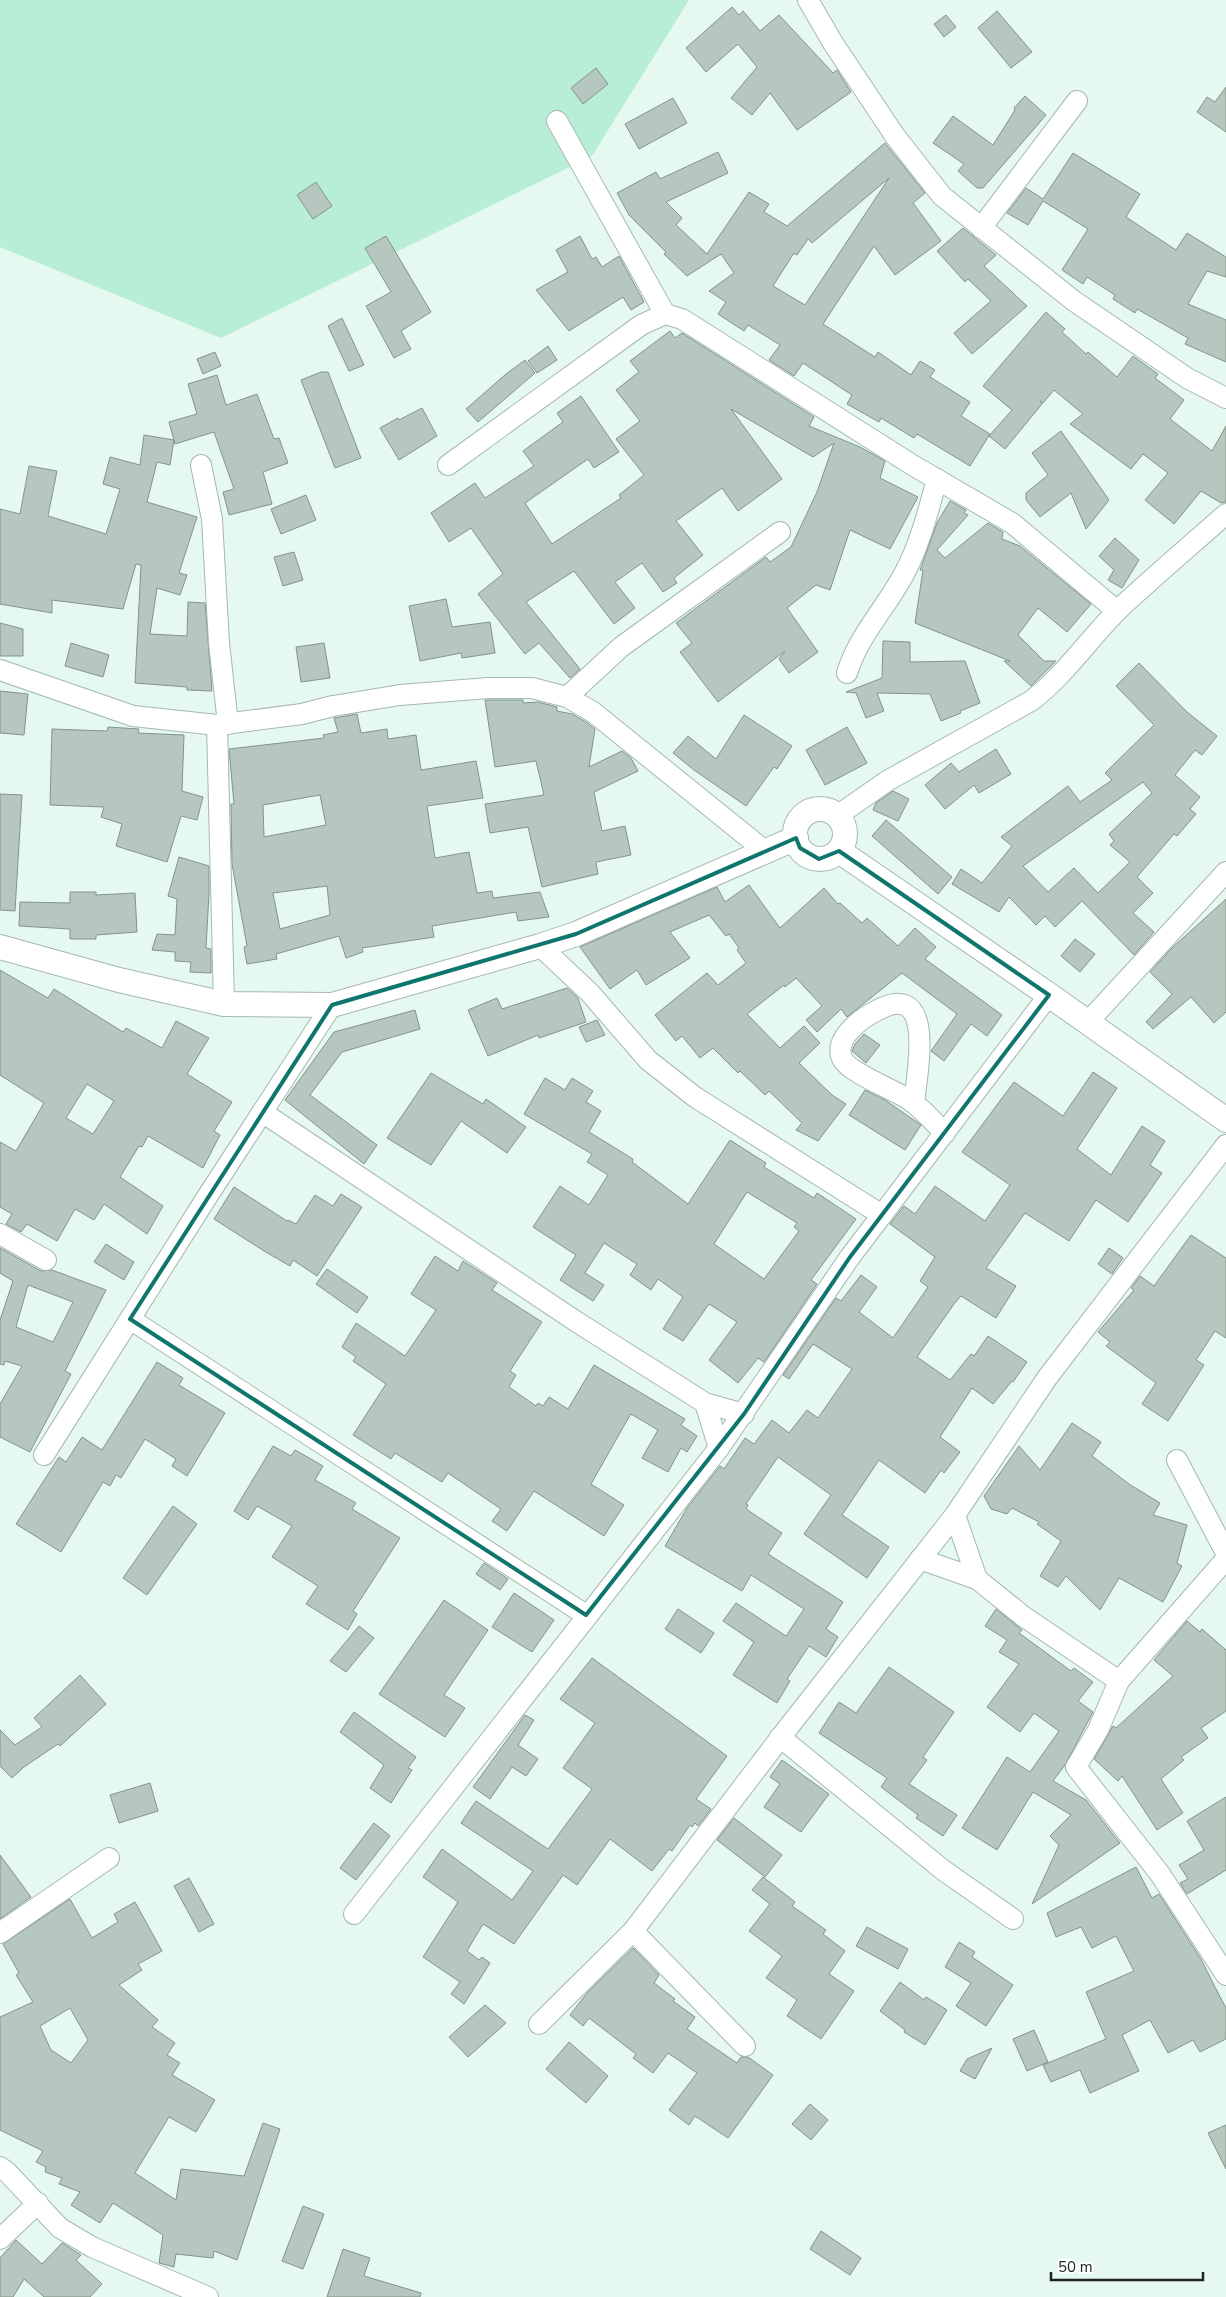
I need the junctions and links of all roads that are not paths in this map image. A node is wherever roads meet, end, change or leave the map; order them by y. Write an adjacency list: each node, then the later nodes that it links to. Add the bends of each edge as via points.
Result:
1 (808, 0): 4 (street, via 895,136 942,196)
2 (1077, 101): 4 (street)
3 (557, 121): 5 (street)
4 (981, 228): 6 (street, via 1074,301 1187,378)
5 (665, 314): 8 (street, via 640,325); 9 (street, via 682,319)
6 (1226, 398)
7 (201, 465): 16 (street, via 212,519)
8 (448, 465)
9 (937, 479): 12 (street, via 1012,524); 14 (street, via 918,546 903,576 858,645)
10 (1226, 514): 12 (street)
11 (780, 532): 15 (street, via 621,647)
12 (1117, 611): 17 (street, via 1068,668 1031,702 887,781)
13 (0, 670): 16 (street, via 134,716)
14 (847, 673)
15 (567, 697): 16 (street, via 532,688 400,695 302,714); 19 (street, via 593,712)
16 (222, 724): 25 (street)
17 (837, 816): 18 (street, via 828,810 808,812 796,828); 20 (street, via 845,833)
18 (796, 838): 19 (street); 20 (street, via 808,856 819,859)
19 (765, 851): 22 (street, via 576,934)
20 (839, 851): 24 (street)
21 (1226, 872): 27 (street)
22 (540, 946): 26 (street); 33 (street, via 590,993 656,1067 695,1097)
23 (0, 947): 25 (street, via 119,980)
24 (1049, 995): 27 (street); 31 (street)
25 (224, 1004): 26 (street)
26 (332, 1005): 29 (street)
27 (1088, 1022): 30 (street)
28 (914, 1103): 28 (street, via 853,1069 843,1060 841,1052 848,1030 882,1007 897,1003 915,1013 918,1025 920,1044); 31 (street)
29 (262, 1112): 36 (street); 37 (street)
30 (1226, 1120)
31 (945, 1133): 33 (street)
32 (1226, 1145): 42 (street, via 1046,1378)
33 (882, 1216): 38 (street, via 850,1257)
34 (0, 1234): 35 (street)
35 (46, 1260)
36 (130, 1319): 40 (street); 47 (street)
37 (705, 1403): 38 (street); 39 (street)
38 (744, 1414): 39 (street)
39 (719, 1448): 47 (street)
40 (44, 1455)
41 (1177, 1460): 43 (street)
42 (955, 1515): 44 (street); 46 (street)
43 (1226, 1553)
44 (920, 1559): 46 (street); 49 (street)
45 (1226, 1559): 48 (street)
46 (977, 1579): 48 (street, via 1023,1616)
47 (586, 1615): 51 (street)
48 (1119, 1681): 55 (street, via 1098,1730 1078,1762 1077,1770 1160,1874)
49 (780, 1737): 52 (street, via 943,1870); 53 (street)
50 (110, 1858): 54 (street)
51 (354, 1914)
52 (1013, 1919)
53 (632, 1931): 56 (street); 57 (street)
54 (0, 1933)
55 (1226, 1975)
56 (539, 2024)
57 (745, 2046)
58 (0, 2167): 59 (street)
59 (38, 2203): 60 (street); 61 (street, via 60,2228 92,2247)
60 (0, 2239)
61 (208, 2297)

